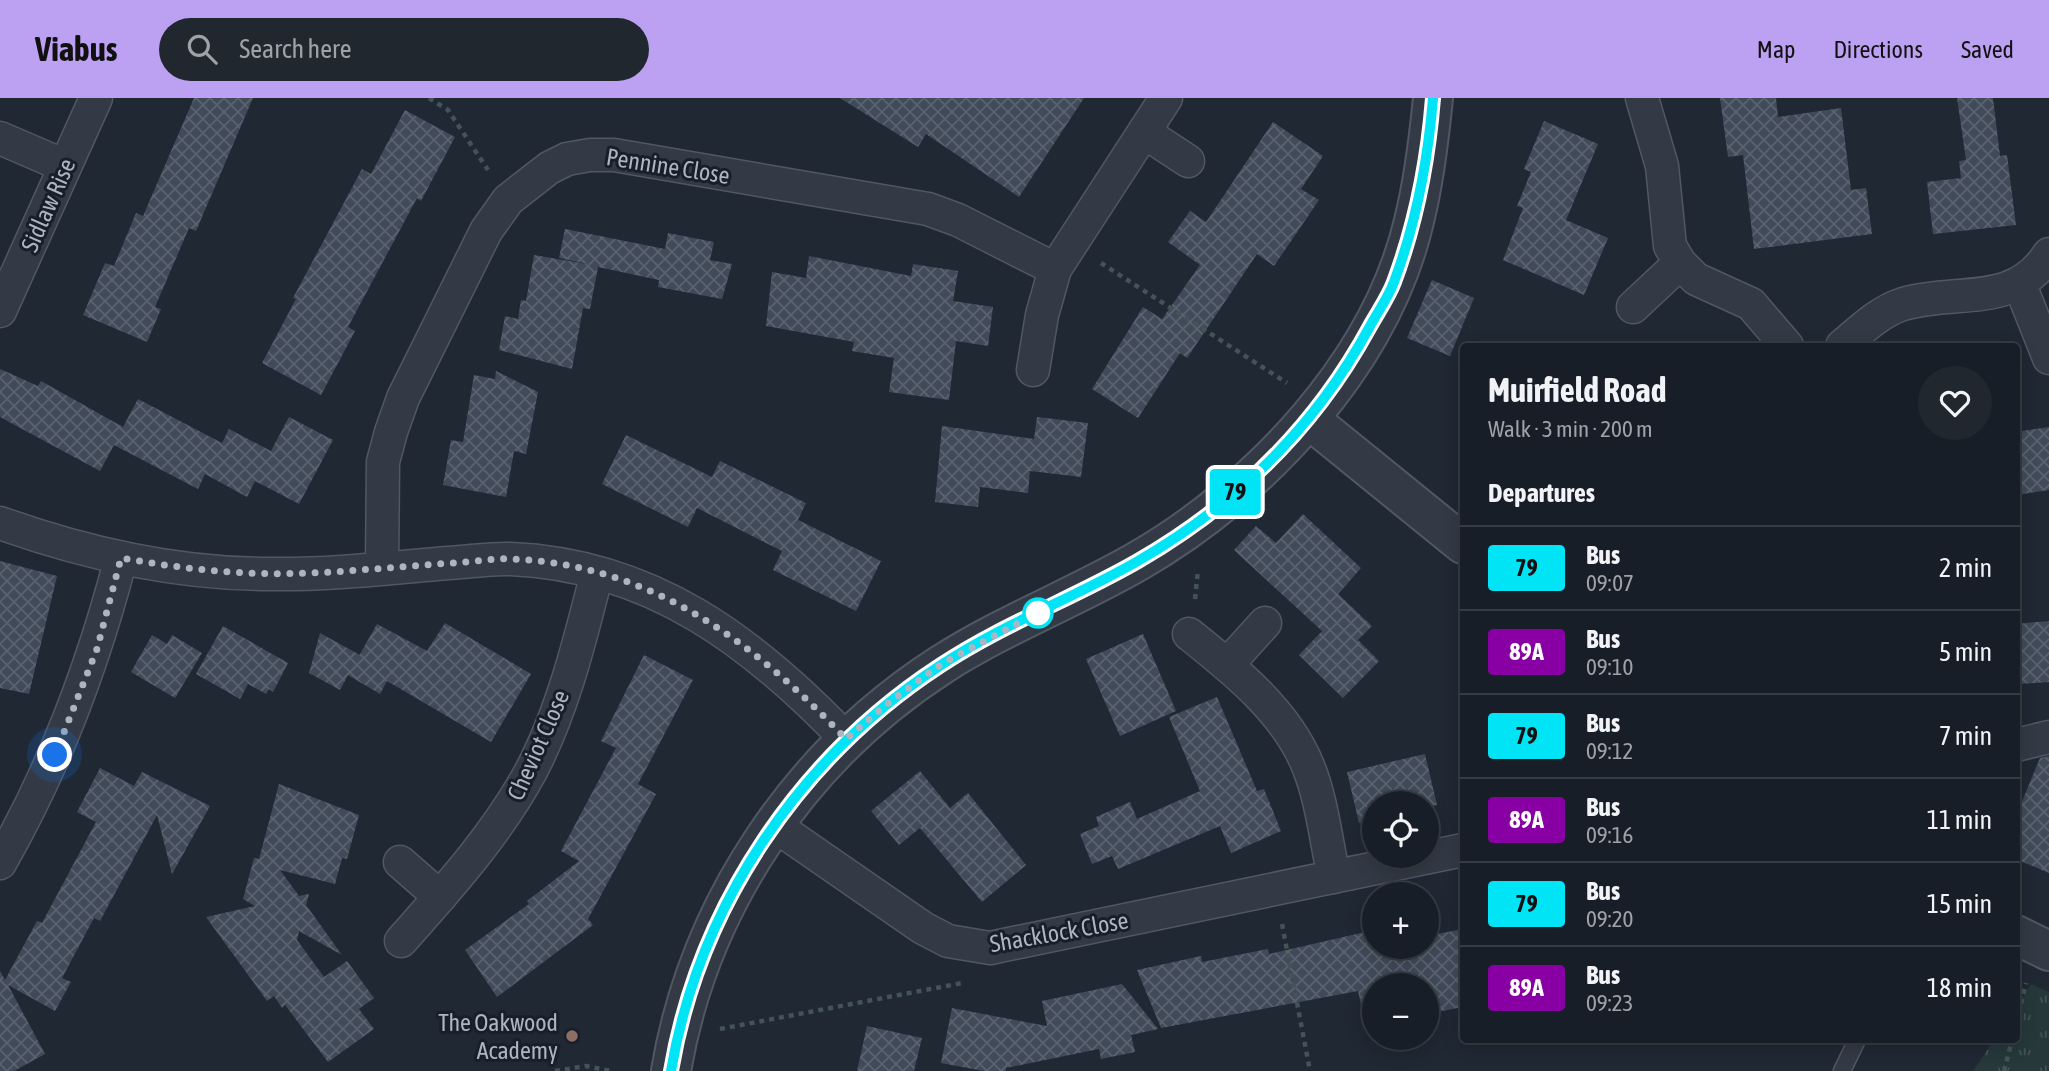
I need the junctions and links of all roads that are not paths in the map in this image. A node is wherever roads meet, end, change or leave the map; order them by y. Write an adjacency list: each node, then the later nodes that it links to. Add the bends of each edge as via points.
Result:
1 (96, 98): 8 (street, Sidlaw Rise)
2 (1167, 98): 5 (street)
3 (1433, 98): 19 (street, via 1414,222 1392,286 1352,359)
4 (1642, 98): 11 (street, via 1662,166 1670,246)
5 (1144, 132): 7 (street); 10 (street)
6 (0, 138): 8 (street)
7 (1188, 161)
8 (65, 166): 14 (street, Sidlaw Rise)
9 (2049, 254): 12 (street)
10 (1063, 256): 18 (street, via 1042,315); 23 (street, Pennine Close, via 928,209 614,155 567,159 508,200 486,231 403,398 382,473)
11 (1680, 263): 13 (street); 15 (street, via 1696,279 1751,304)
12 (2020, 285): 16 (street, via 1902,304 1874,319); 17 (street)
13 (1633, 307)
14 (0, 311)
15 (1784, 343)
16 (1846, 343)
17 (2049, 358)
18 (1033, 370)
19 (1315, 412): 21 (street); 29 (street, via 1248,481 1181,535 943,663)
20 (0, 523): 22 (street, via 71,548)
21 (1460, 541)
22 (121, 558): 23 (street, via 270,575); 34 (street, via 97,649 77,701 33,806)
23 (382, 568): 24 (street, via 510,559)
24 (597, 573): 29 (street, via 686,606 723,629 788,679); 36 (street, Cheviot Close, via 572,666 532,770 508,810)
25 (1265, 623): 27 (street)
26 (1189, 634): 27 (street)
27 (1227, 665): 35 (street, via 1276,715 1308,767)
28 (2049, 737): 30 (street)
29 (846, 739): 31 (street, via 807,780)
30 (2020, 744)
31 (774, 825): 35 (street, Shacklock Close, via 923,928 948,940 990,948); 41 (street, via 708,942)
32 (1460, 858): 35 (street, Shacklock Close)
33 (400, 862): 36 (street)
34 (0, 863)
35 (1335, 877)
36 (440, 897): 38 (street, Cheviot Close)
37 (2020, 937): 39 (street)
38 (401, 941)
39 (2049, 951)
40 (1856, 1043): 42 (lane)
41 (674, 1053)
42 (1842, 1071)

